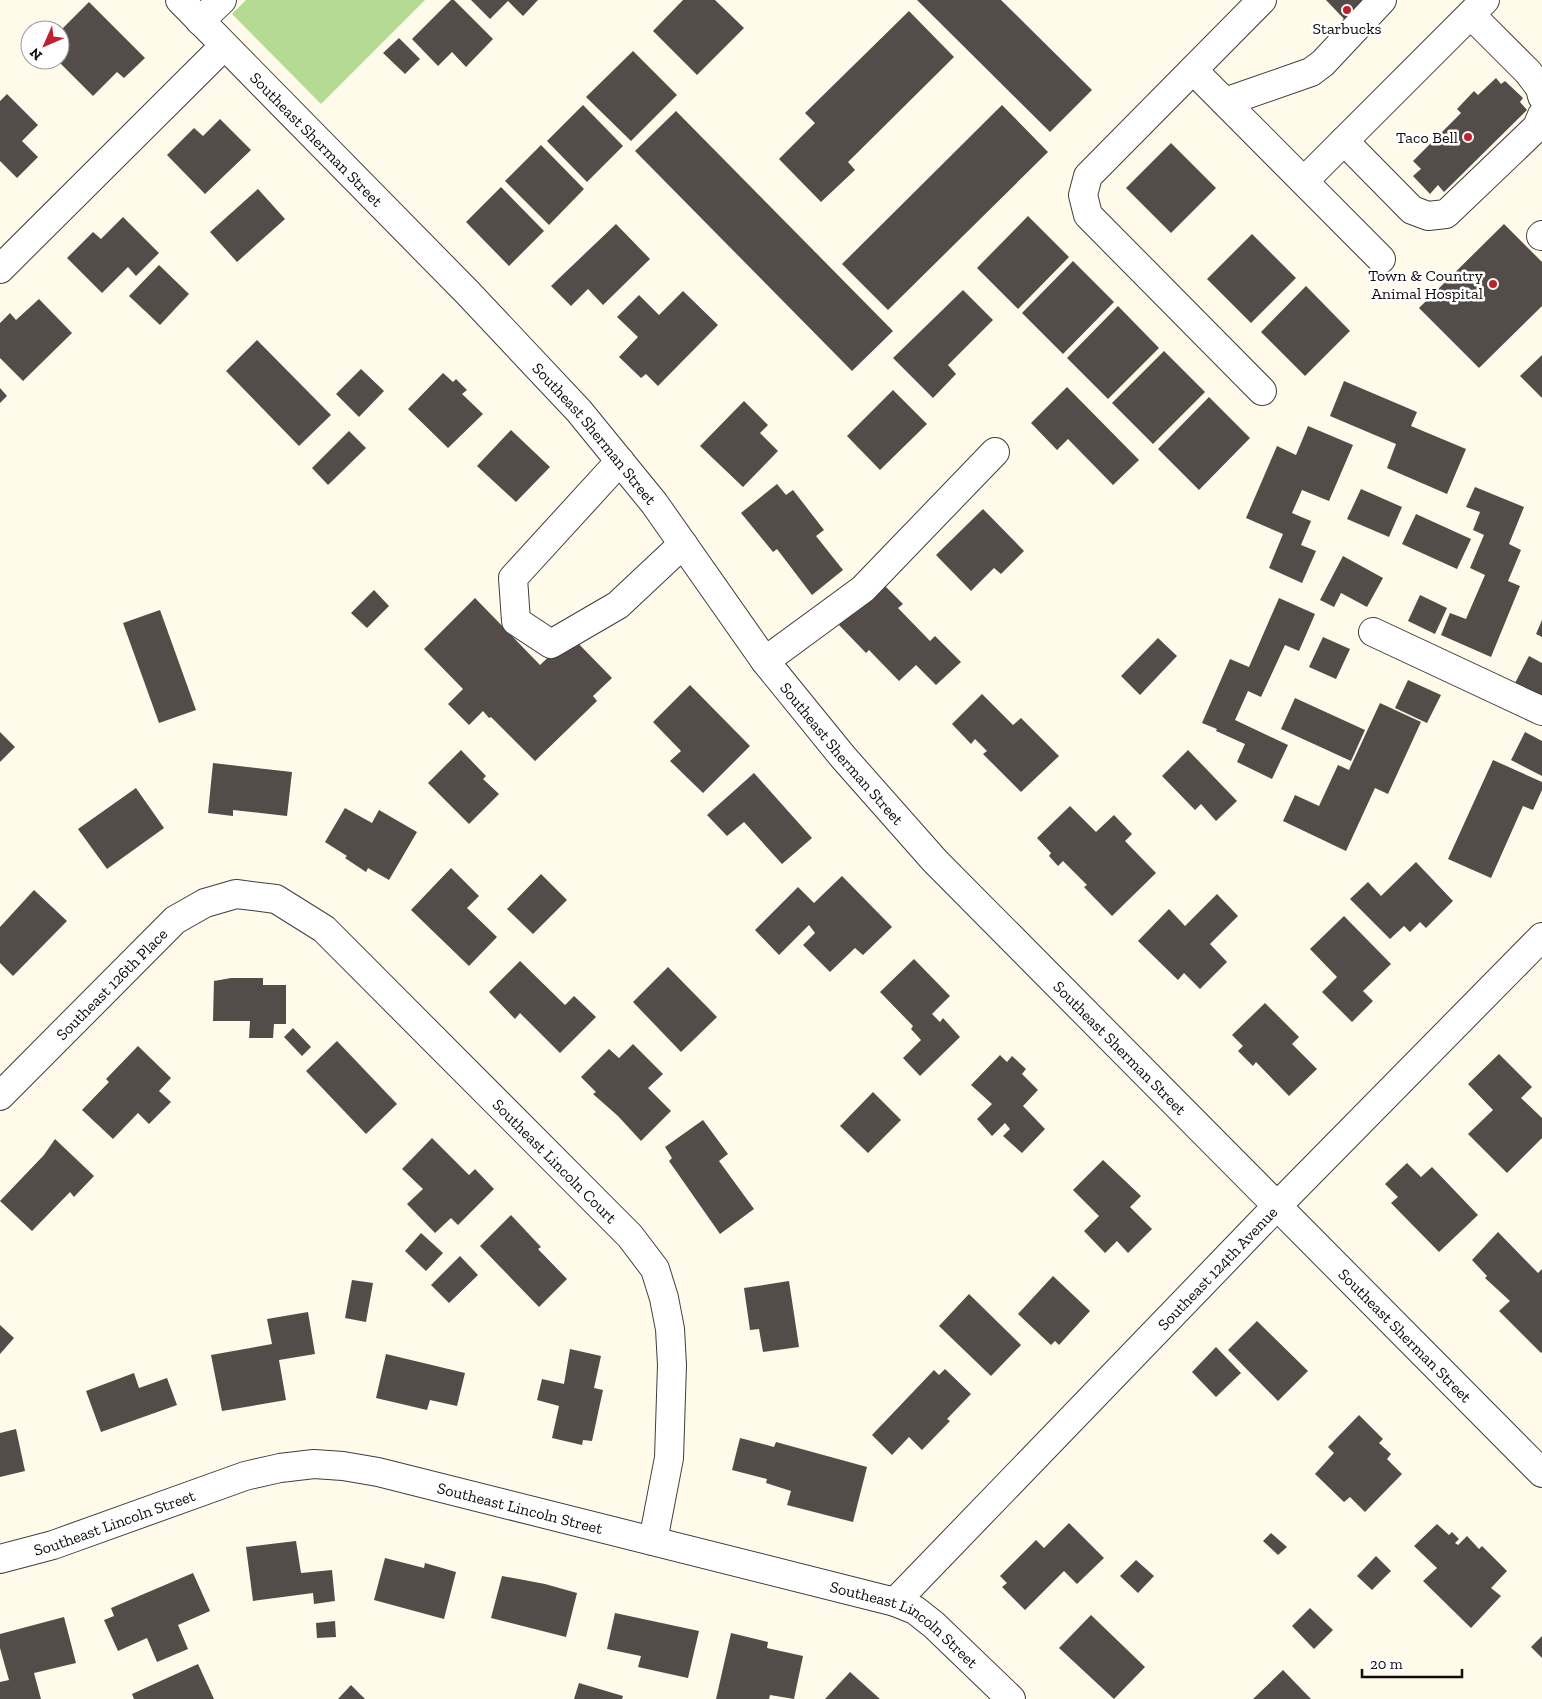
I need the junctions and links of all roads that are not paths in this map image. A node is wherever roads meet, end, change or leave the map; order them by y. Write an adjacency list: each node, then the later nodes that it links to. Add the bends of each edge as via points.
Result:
1 (180, 0): 6 (street, Southeast Sherman Street)
2 (222, 0): 6 (street)
3 (1262, 0): 8 (street)
4 (1382, 0): 10 (street, via 1311,72)
5 (1478, 8): 9 (street, via 1540,88); 12 (street)
6 (200, 20): 7 (street, Southeast Sherman Street)
7 (224, 46): 15 (street); 18 (street, Southeast Sherman Street, via 468,293 579,411)
8 (1193, 70): 10 (street); 16 (street, via 1088,176 1083,195 1088,215)
9 (1542, 96)
10 (1225, 102): 13 (street)
11 (1542, 115): 12 (street, via 1537,127 1446,214 1428,216 1412,210)
12 (1344, 141): 13 (street)
13 (1304, 181): 14 (street)
14 (1381, 259)
15 (0, 269)
16 (1262, 391)
17 (995, 452): 21 (street, via 863,589)
18 (620, 461): 19 (street, Southeast Sherman Street); 19 (street, via 513,578 516,621 551,644 618,605)
19 (683, 544): 21 (street, Southeast Sherman Street)
20 (1373, 632): 22 (street)
21 (765, 661): 26 (street, Southeast Sherman Street, via 843,757 935,861)
22 (1542, 711)
23 (236, 894): 25 (street, Southeast 126th Place, via 205,903 175,920); 28 (street, Southeast Lincoln Court, via 276,899 324,928 630,1236 655,1270 670,1329 672,1365 669,1458)
24 (1542, 937): 26 (street, Southeast 124th Avenue)
25 (0, 1096)
26 (1277, 1206): 27 (street, Southeast Sherman Street); 30 (street, Southeast 124th Avenue)
27 (1542, 1473)
28 (653, 1541): 29 (street, Southeast Lincoln Street, via 378,1472 314,1464 245,1476 53,1545); 30 (street, Southeast Lincoln Street)
29 (0, 1559)
30 (895, 1602): 31 (street, Southeast Lincoln Street, via 915,1610 934,1625)
31 (1011, 1699)

